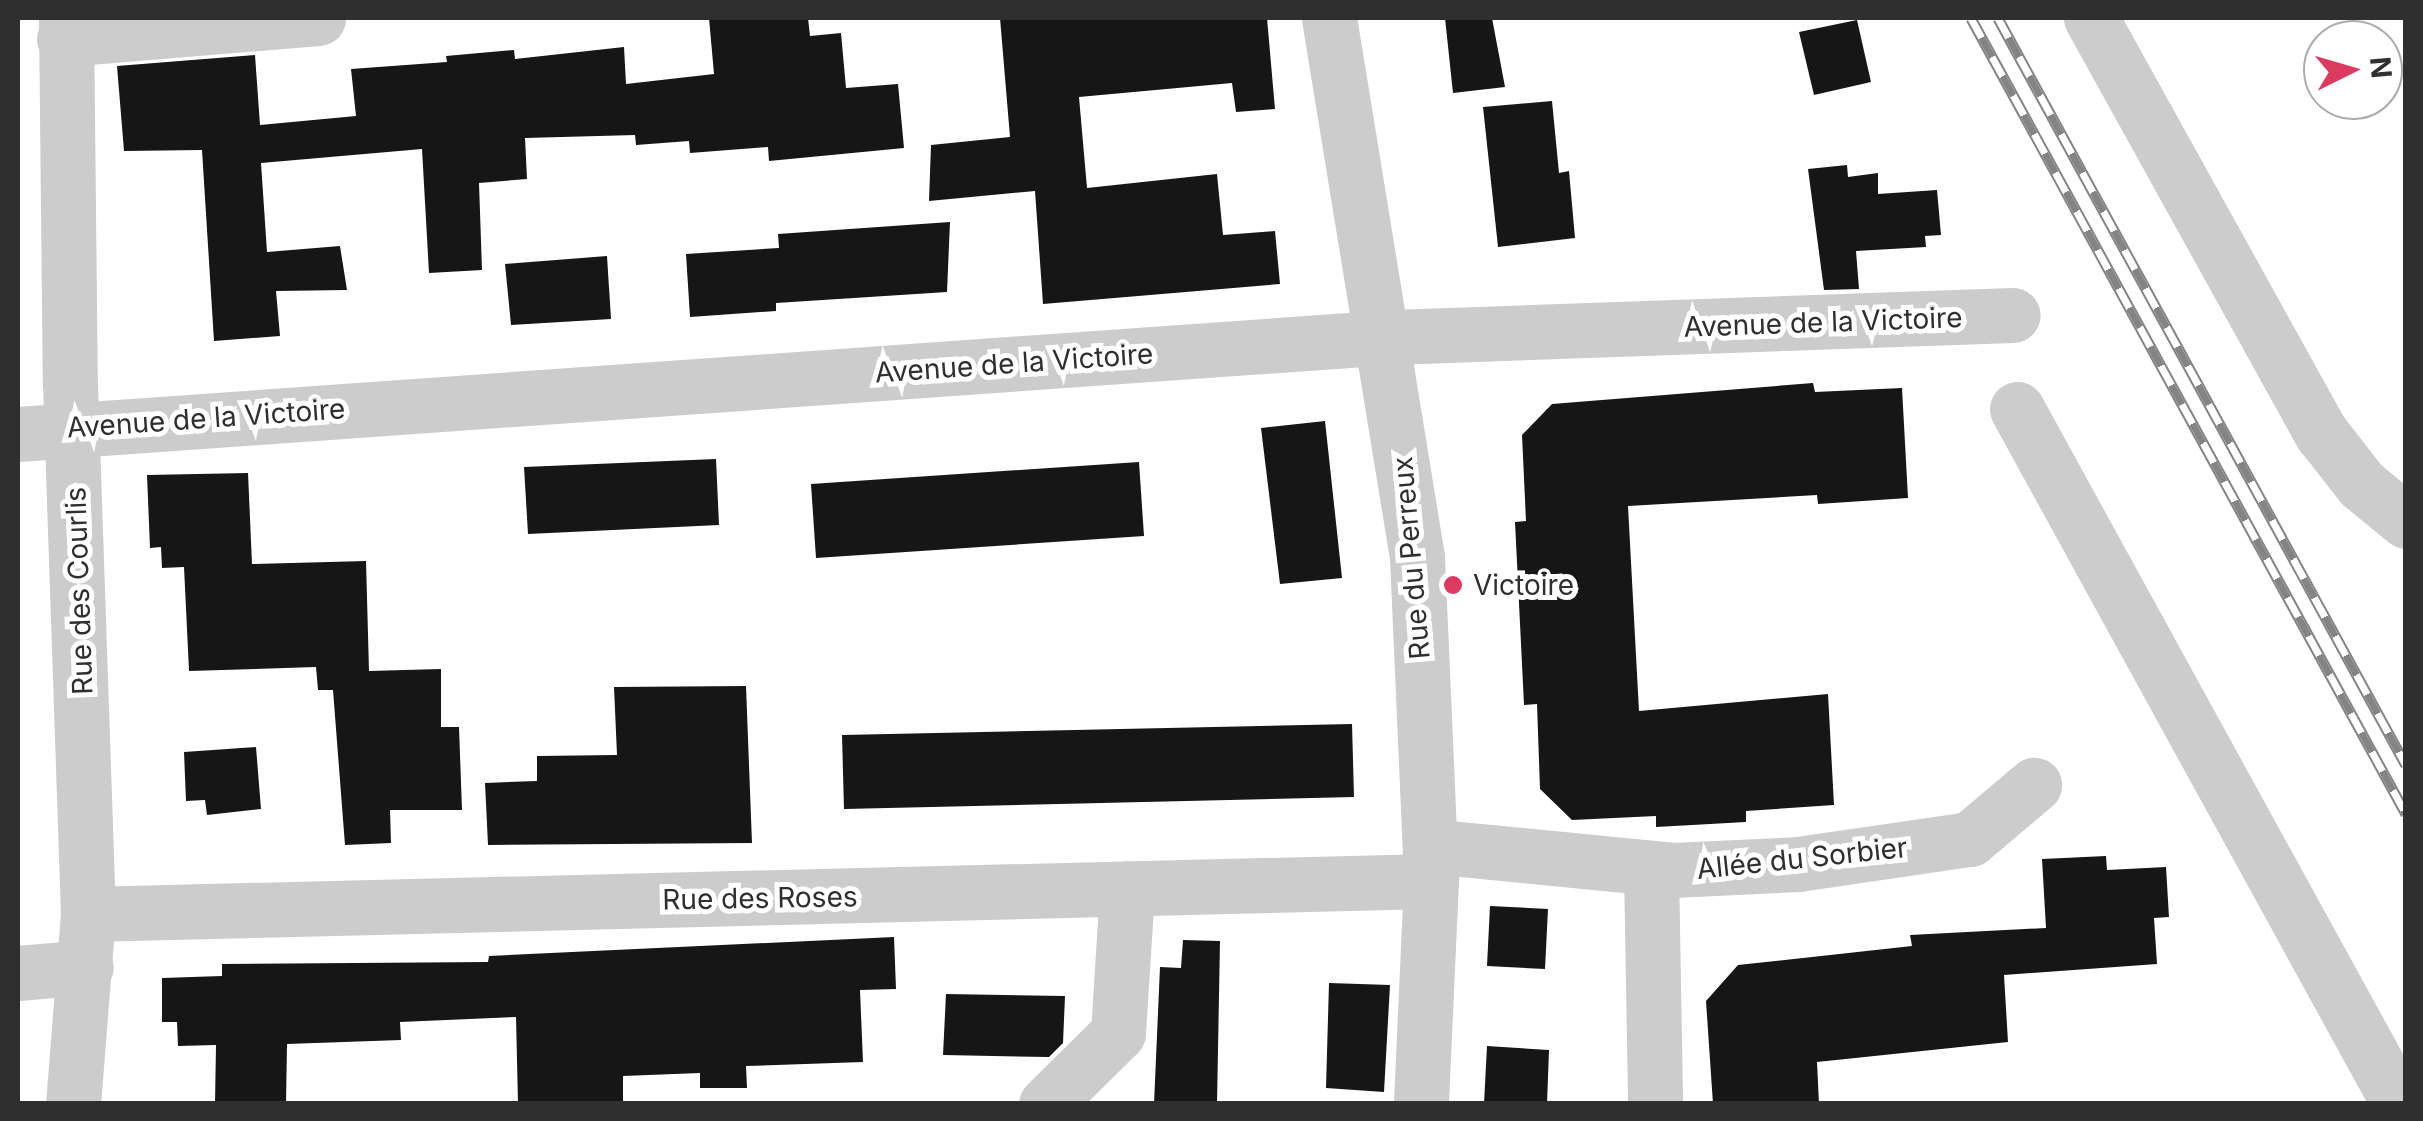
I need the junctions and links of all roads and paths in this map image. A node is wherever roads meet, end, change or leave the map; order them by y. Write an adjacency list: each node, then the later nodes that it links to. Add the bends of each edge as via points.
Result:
1 (318, 18): 4 (street)
2 (1329, 18): 6 (street, Rue du Perreux)
3 (2092, 18): 10 (street, via 2322,434 2362,484)
4 (65, 28): 8 (street, Rue des Courlis)
5 (2013, 315): 6 (street, Avenue de la Victoire)
6 (1385, 337): 8 (street, Avenue de la Victoire); 12 (street, Rue du Perreux, via 1417,557)
7 (2017, 409): 22 (street)
8 (75, 426): 9 (street, Avenue de la Victoire); 15 (street, Rue des Courlis)
9 (18, 434)
10 (2406, 521)
11 (2034, 785): 13 (street, Allée du Sorbier, via 1970,840 1798,864)
12 (1430, 863): 13 (street, Allée du Sorbier); 14 (street, Rue des Roses); 20 (street, Rue du Perreux)
13 (1651, 868): 21 (street)
14 (1127, 888): 15 (street, Rue des Roses); 19 (street, via 1118,1033)
15 (88, 914): 16 (street, Rue des Courlis)
16 (86, 967): 17 (street); 18 (street, Rue des Courlis)
17 (18, 973)
18 (73, 1104)
19 (1046, 1104)
20 (1422, 1104)
21 (1655, 1104)
22 (2399, 1104)

